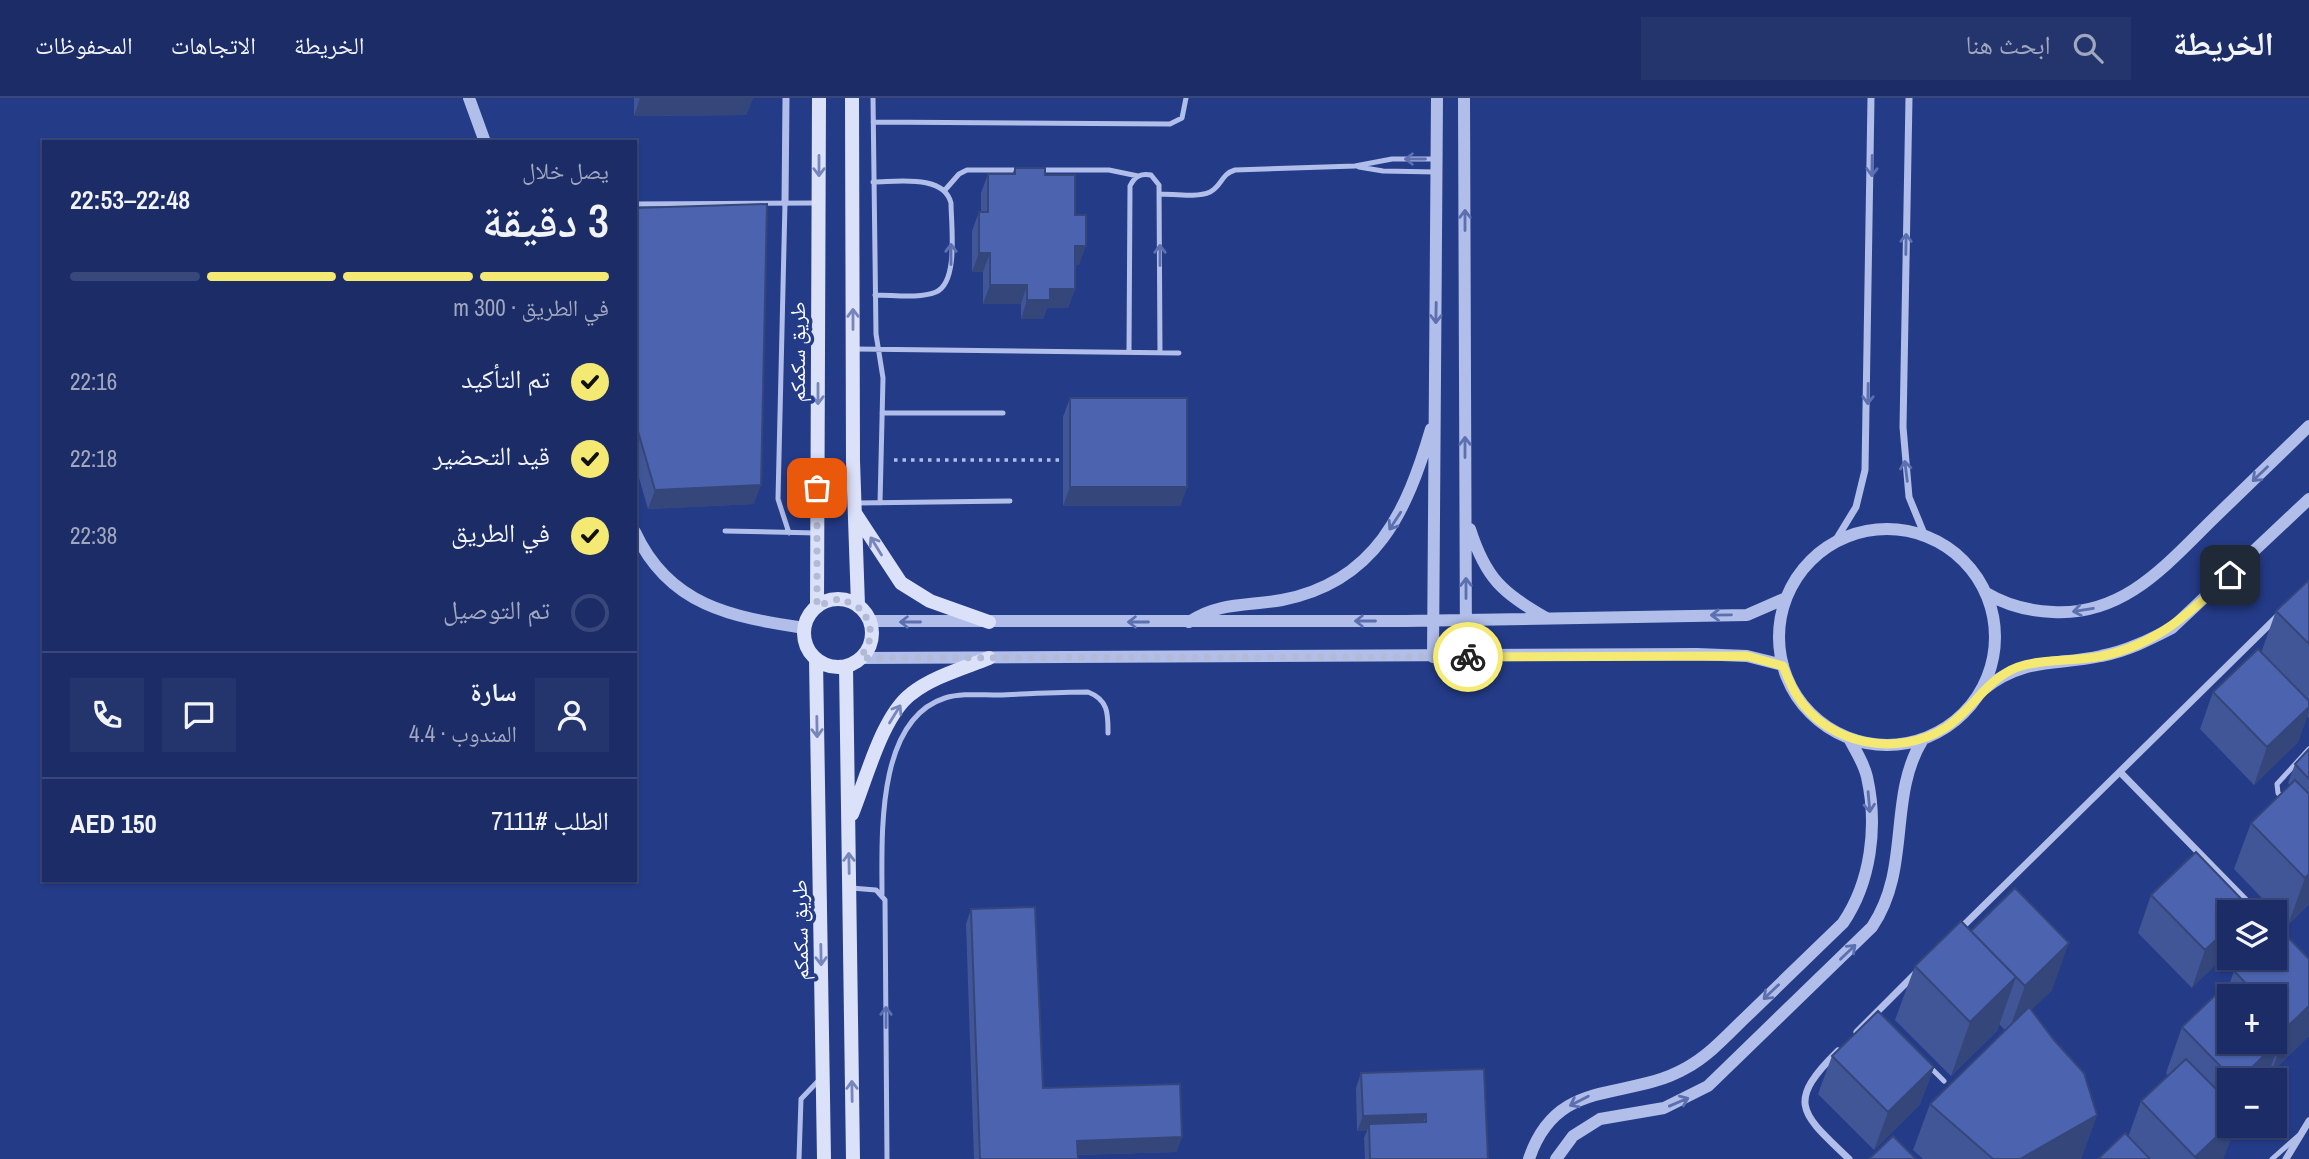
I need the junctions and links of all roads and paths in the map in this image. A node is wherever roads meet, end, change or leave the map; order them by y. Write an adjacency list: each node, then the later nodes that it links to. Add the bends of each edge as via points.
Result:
1 (469, 98): 12 (street)
2 (786, 98): 19 (street)
3 (819, 98): 20 (main road, طريق سكمكم, one-way to 20)
4 (852, 98): 23 (main road, one-way to 4)
5 (873, 98): 11 (lane)
6 (1186, 98): 11 (lane, via 1182,118 1170,124)
7 (1437, 98): 14 (street)
8 (1464, 98): 38 (street, one-way to 8)
9 (1871, 98): 44 (street, one-way to 44, via 1865,470 1856,507)
10 (1909, 98): 43 (street, one-way to 10, via 1909,497 1903,434)
11 (873, 122): 16 (lane)
12 (484, 140)
13 (1356, 166): 14 (lane, via 1383,171); 14 (lane, one-way to 13, via 1392,159); 18 (lane, via 1235,170 1205,193)
14 (1438, 166): 28 (street, one-way to 28)
15 (1138, 176): 17 (lane, via 1109,170 976,170 959,174); 18 (lane, via 1156,179); 25 (lane, via 1130,186)
16 (873, 182): 17 (lane, via 913,182); 22 (lane)
17 (944, 190): 22 (lane, one-way to 17, via 933,293 948,282 951,203)
18 (1159, 194): 26 (lane, one-way to 18)
19 (785, 203): 20 (lane); 21 (lane); 40 (lane, via 778,499)
20 (819, 203): 41 (main road, طريق سكمكم, one-way to 41)
21 (637, 204)
22 (876, 295): 24 (lane)
23 (853, 349): 24 (lane); 37 (main road)
24 (879, 349): 25 (lane); 29 (lane)
25 (1129, 352): 26 (lane)
26 (1160, 352): 27 (lane)
27 (1179, 353)
28 (1436, 411): 53 (street); 55 (street, one-way to 55, via 1402,512 1365,558 1311,592 1215,608)
29 (882, 413): 30 (lane); 32 (lane)
30 (1003, 413)
31 (2309, 426): 45 (street, one-way to 45, via 2158,573 2124,598 2065,613 2017,606)
32 (881, 460): 33 (path); 36 (lane)
33 (1063, 460)
34 (2309, 499): 64 (street, via 2172,628 2101,657 2015,668)
35 (1010, 501): 36 (lane)
36 (880, 503): 37 (lane)
37 (853, 507): 47 (main road); 54 (main road, one-way to 37, via 930,601 901,583)
38 (1466, 515): 50 (street, via 1490,577 1509,596); 51 (street, one-way to 38)
39 (725, 531): 40 (lane)
40 (789, 533): 41 (lane)
41 (817, 533): 49 (main road, طريق سكمكم)
42 (637, 535): 56 (street, via 664,575 696,600 734,616)
43 (1925, 536): 44 (street, via 1879,530); 45 (street, via 1962,558)
44 (1834, 543): 46 (street, via 1806,567)
45 (1986, 593): 64 (street, via 1995,643)
46 (1786, 598): 50 (street, one-way to 50, via 1747,615); 63 (street, via 1779,632)
47 (858, 604): 49 (main road, via 841,598); 52 (main road)
48 (2289, 605): 69 (street)
49 (817, 606): 56 (main road)
50 (1546, 618): 51 (street)
51 (1466, 620): 53 (street); 59 (street)
52 (870, 621): 54 (street, one-way to 52); 60 (main road, via 871,643)
53 (1434, 621): 55 (street, one-way to 55); 58 (street)
54 (989, 622): 55 (street, one-way to 54)
55 (1189, 622)
56 (804, 628): 61 (main road, via 806,645)
57 (989, 657): 58 (street); 60 (street); 71 (main road, one-way to 57, via 889,724 904,700 921,687)
58 (1433, 657): 59 (street)
59 (1466, 657): 63 (street, via 1747,656)
60 (861, 658): 62 (main road)
61 (816, 659): 62 (main road, via 830,666); 82 (main road, طريق سكمكم, one-way to 82)
62 (846, 666): 71 (main road)
63 (1783, 666): 66 (street, via 1797,696 1819,721)
64 (1981, 692): 67 (street, via 1965,712)
65 (1108, 733): 73 (lane, via 1106,708 1088,692 958,696 923,710 900,740 887,787)
66 (1849, 738): 67 (street, via 1886,745); 90 (street, one-way to 90, via 1867,777 1871,832 1865,882 1843,923 1703,1057 1672,1076 1605,1090 1576,1102 1549,1123)
67 (1923, 738): 91 (street, one-way to 67, via 1573,1136 1600,1119 1664,1108 1708,1086 1872,928 1896,874 1909,766)
68 (2309, 749): 70 (lane, via 2277,784 2278,793)
69 (2120, 772): 74 (street); 75 (street)
70 (2290, 807)
71 (849, 821): 72 (main road, one-way to 71)
72 (850, 888): 73 (lane); 88 (main road, one-way to 72)
73 (881, 894): 89 (lane, one-way to 73, via 885,906)
74 (2245, 900)
75 (1951, 939)
76 (1922, 968): 77 (street)
77 (1876, 1013): 78 (lane); 79 (street)
78 (1886, 1023)
79 (1849, 1039)
80 (1840, 1048): 92 (street, via 1814,1075 1803,1098 1818,1129)
81 (1925, 1061): 83 (lane)
82 (823, 1076): 86 (lane, via 801,1099); 87 (main road, طريق سكمكم)
83 (1944, 1081)
84 (2309, 1121): 85 (street)
85 (2303, 1132): 93 (lane); 94 (street)
86 (799, 1159)
87 (824, 1159)
88 (853, 1159)
89 (887, 1159)
90 (1529, 1159)
91 (1556, 1159)
92 (1849, 1159)
93 (2272, 1159)
94 (2287, 1159)

